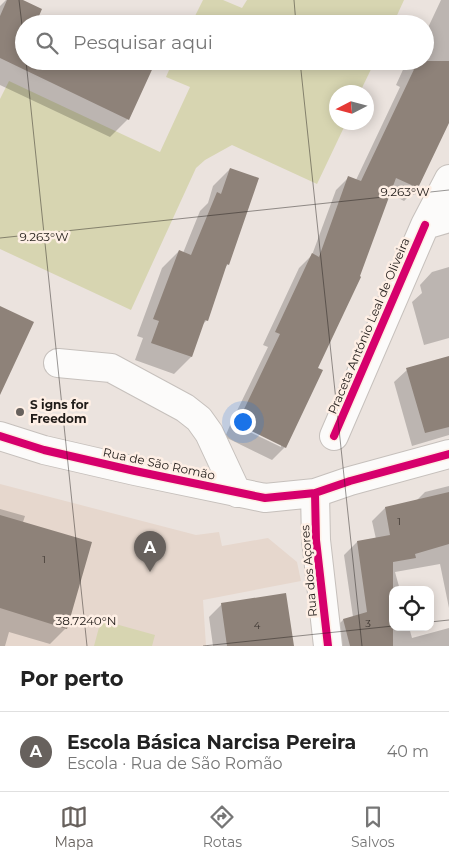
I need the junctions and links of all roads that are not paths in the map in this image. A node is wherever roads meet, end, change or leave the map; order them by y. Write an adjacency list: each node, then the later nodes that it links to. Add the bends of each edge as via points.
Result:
1 (449, 180): 2 (street, Praceta António Leal de Oliveira)
2 (437, 222): 5 (street, Praceta António Leal de Oliveira)
3 (58, 362): 7 (street, via 111,368 185,408 199,419 208,433)
4 (0, 436): 7 (street, Rua de São Romão, via 44,450)
5 (334, 436)
6 (449, 454): 8 (street, Rua de São Romão)
7 (237, 493): 8 (street, Rua de São Romão, via 265,498)
8 (315, 493): 9 (street, Rua dos Açores, via 316,540)
9 (328, 646)

